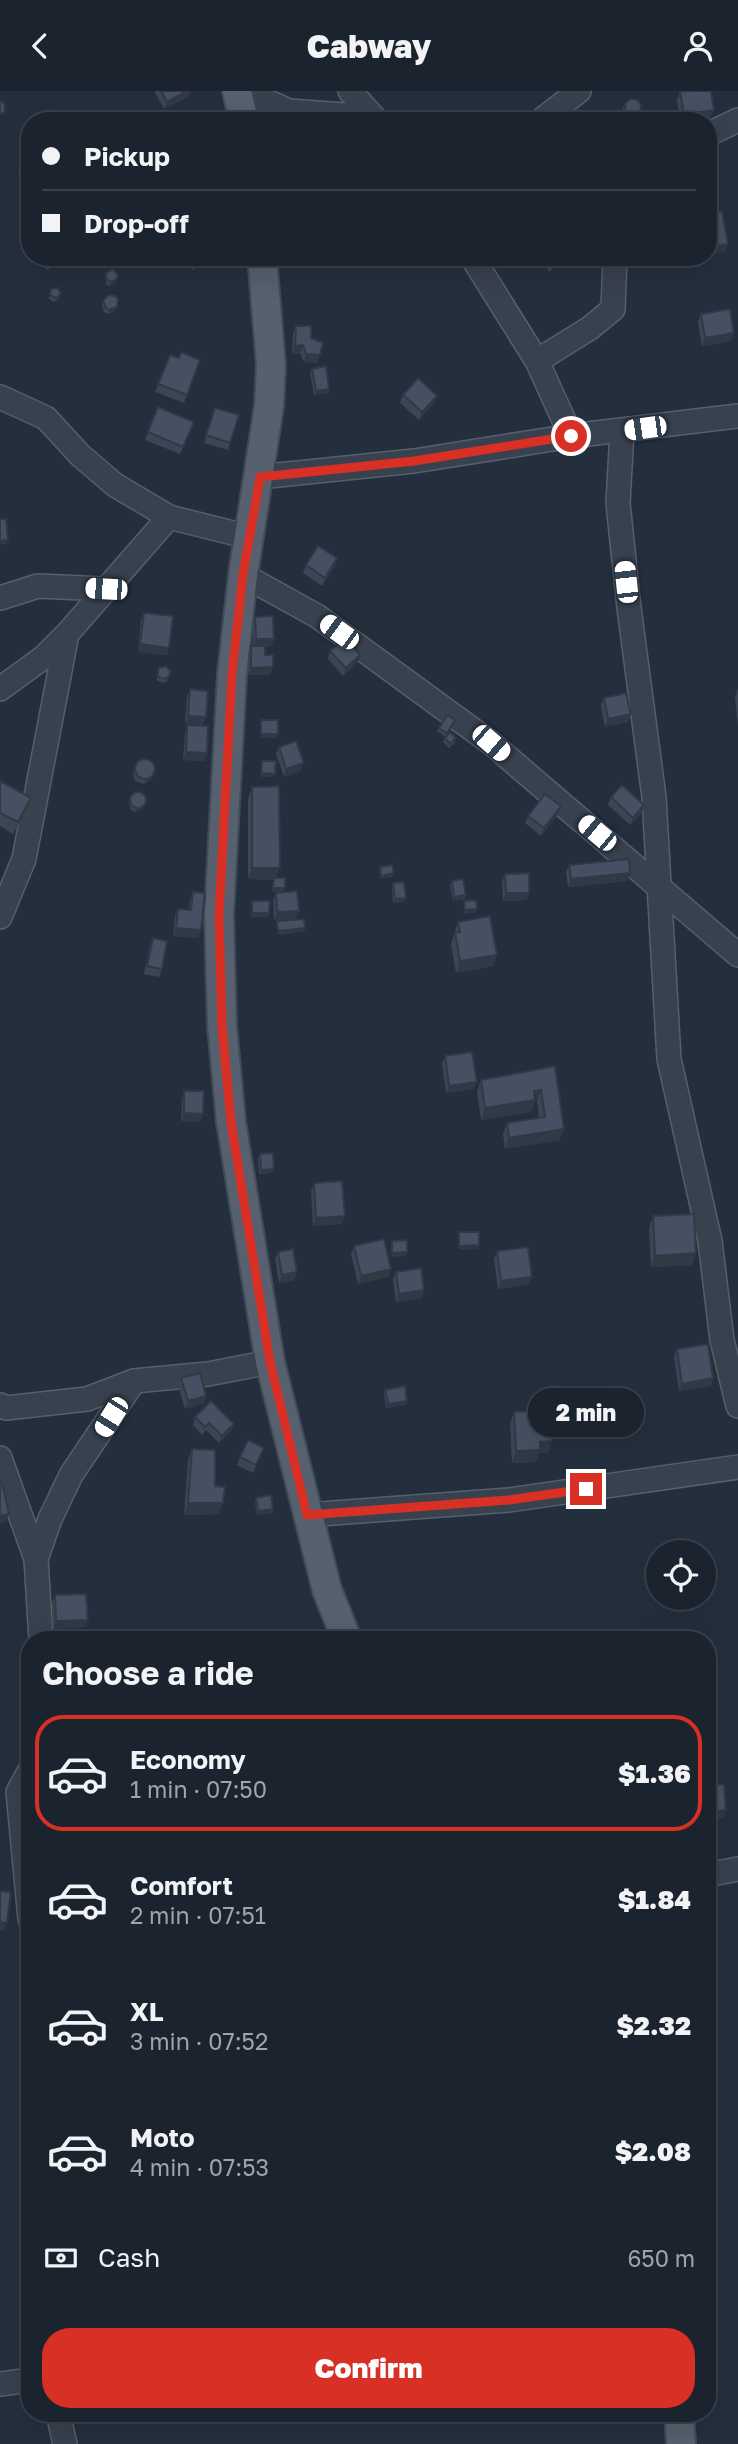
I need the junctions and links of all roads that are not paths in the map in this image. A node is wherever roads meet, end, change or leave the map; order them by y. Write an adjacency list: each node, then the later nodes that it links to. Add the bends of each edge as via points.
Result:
1 (350, 91): 5 (street)
2 (579, 91): 6 (street)
3 (240, 103): 4 (street, via 262,99)
4 (300, 112)
5 (369, 112)
6 (552, 112)
7 (738, 120): 8 (street)
8 (717, 130)
9 (263, 266): 17 (main road, via 271,365)
10 (478, 266): 12 (street)
11 (615, 266): 12 (street, via 613,309)
12 (537, 361): 16 (street)
13 (0, 397): 18 (street, via 46,418 115,485)
14 (738, 416): 15 (street)
15 (622, 431): 16 (street); 25 (street, via 618,503 654,797)
16 (571, 436): 17 (street, via 414,461)
17 (260, 477): 19 (main road)
18 (169, 517): 19 (street); 21 (street)
19 (249, 537): 20 (main road)
20 (243, 575): 25 (street, via 317,616 491,743); 28 (main road, via 232,674 219,915 222,1026 231,1122)
21 (106, 589): 22 (street, via 37,586); 23 (street)
22 (0, 598)
23 (67, 634): 24 (street); 26 (street, via 24,859)
24 (0, 689)
25 (660, 887): 27 (street); 31 (street, via 669,1059 710,1241 722,1340)
26 (0, 917)
27 (738, 955)
28 (270, 1362): 29 (street); 34 (main road)
29 (134, 1381): 30 (street, via 87,1399); 35 (street, via 71,1475)
30 (0, 1405)
31 (738, 1406)
32 (0, 1458): 35 (street)
33 (738, 1467): 34 (street, via 509,1500)
34 (307, 1515): 37 (main road)
35 (36, 1559): 36 (street)
36 (40, 1631)
37 (343, 1631)
38 (21, 1781): 39 (street)
39 (9, 1795): 40 (street)
40 (21, 1866)
41 (738, 1869): 42 (street)
42 (716, 1873)
43 (21, 2381): 44 (street)
44 (0, 2384)
45 (60, 2422): 47 (street)
46 (680, 2422): 48 (main road)
47 (65, 2444)
48 (681, 2444)

